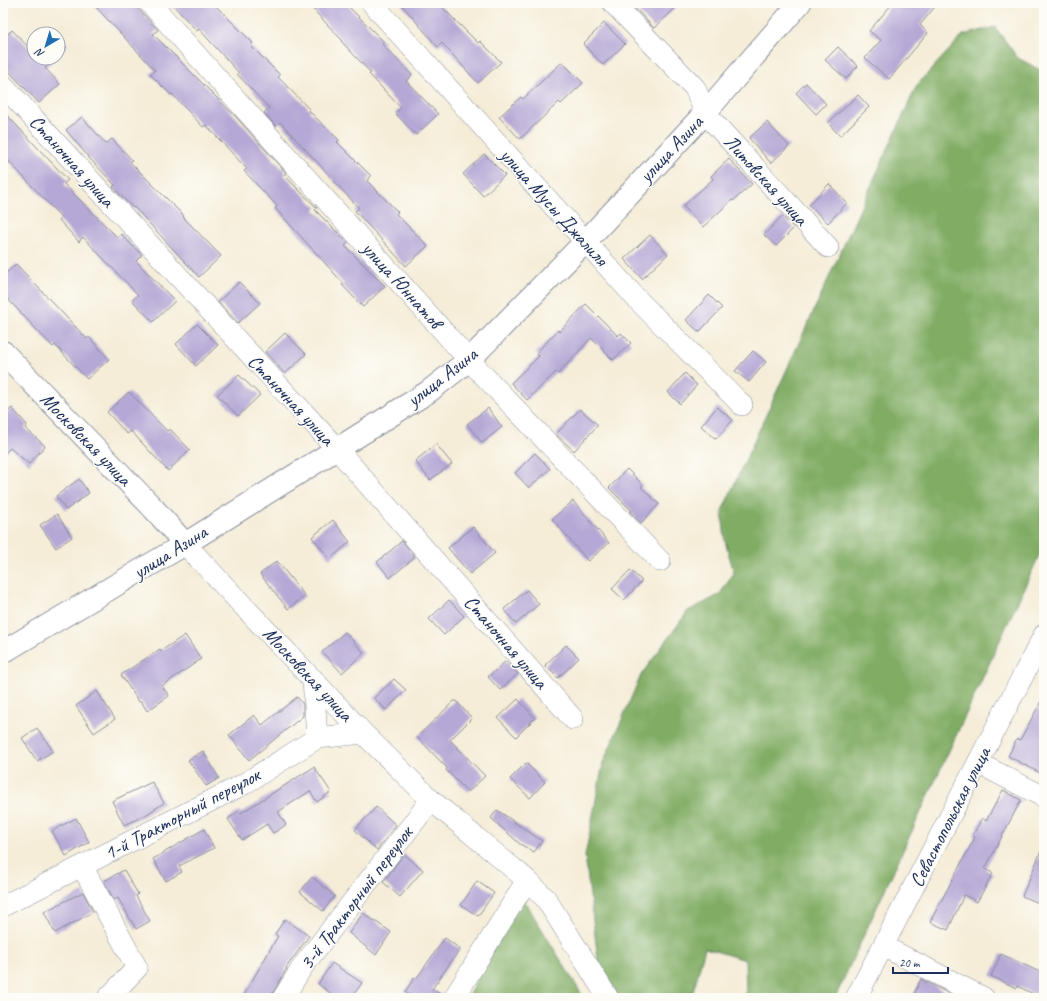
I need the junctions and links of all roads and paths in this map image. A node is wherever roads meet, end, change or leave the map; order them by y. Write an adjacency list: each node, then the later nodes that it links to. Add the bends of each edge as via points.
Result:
1 (150, 3): 10 (street, улица Юннатов)
2 (372, 3): 7 (street, улица Мусы Джалиля)
3 (613, 3): 6 (street, Литовская улица, via 695,88)
4 (800, 3): 6 (main road, улица Азина)
5 (3, 85): 12 (street, Станочная улица)
6 (705, 113): 7 (main road, улица Азина); 8 (street, Литовская улица)
7 (586, 242): 10 (main road, улица Азина); 11 (street, улица Мусы Джалиля, via 635,297)
8 (828, 247)
9 (3, 352): 13 (main road, Московская улица)
10 (469, 360): 12 (main road, улица Азина, via 428,392); 14 (street, улица Юннатов)
11 (742, 405)
12 (337, 449): 13 (main road, улица Азина); 18 (street, Станочная улица)
13 (185, 544): 16 (main road, улица Азина); 17 (street, Московская улица)
14 (660, 562)
15 (1044, 635): 21 (street, Севастопольская улица)
16 (3, 652)
17 (313, 679): 19 (street, Московская улица); 20 (street)
18 (573, 719)
19 (363, 733): 20 (street, 1-й Тракторный переулок); 23 (street, Московская улица)
20 (317, 738): 24 (street, 1-й Тракторный переулок, via 244,784)
21 (978, 763): 22 (street); 27 (street, Севастопольская улица)
22 (1044, 797)
23 (431, 800): 25 (street, Московская улица); 29 (street, 3-й Тракторный переулок, via 303,966)
24 (82, 866): 26 (street, 1-й Тракторный переулок); 28 (street, via 138,968)
25 (526, 880): 30 (street); 31 (street, Московская улица, via 546,899)
26 (3, 906)
27 (883, 946): 32 (street, Севастопольская улица); 33 (street)
28 (108, 998)
29 (283, 998)
30 (454, 998)
31 (608, 998)
32 (856, 998)
33 (984, 998)

